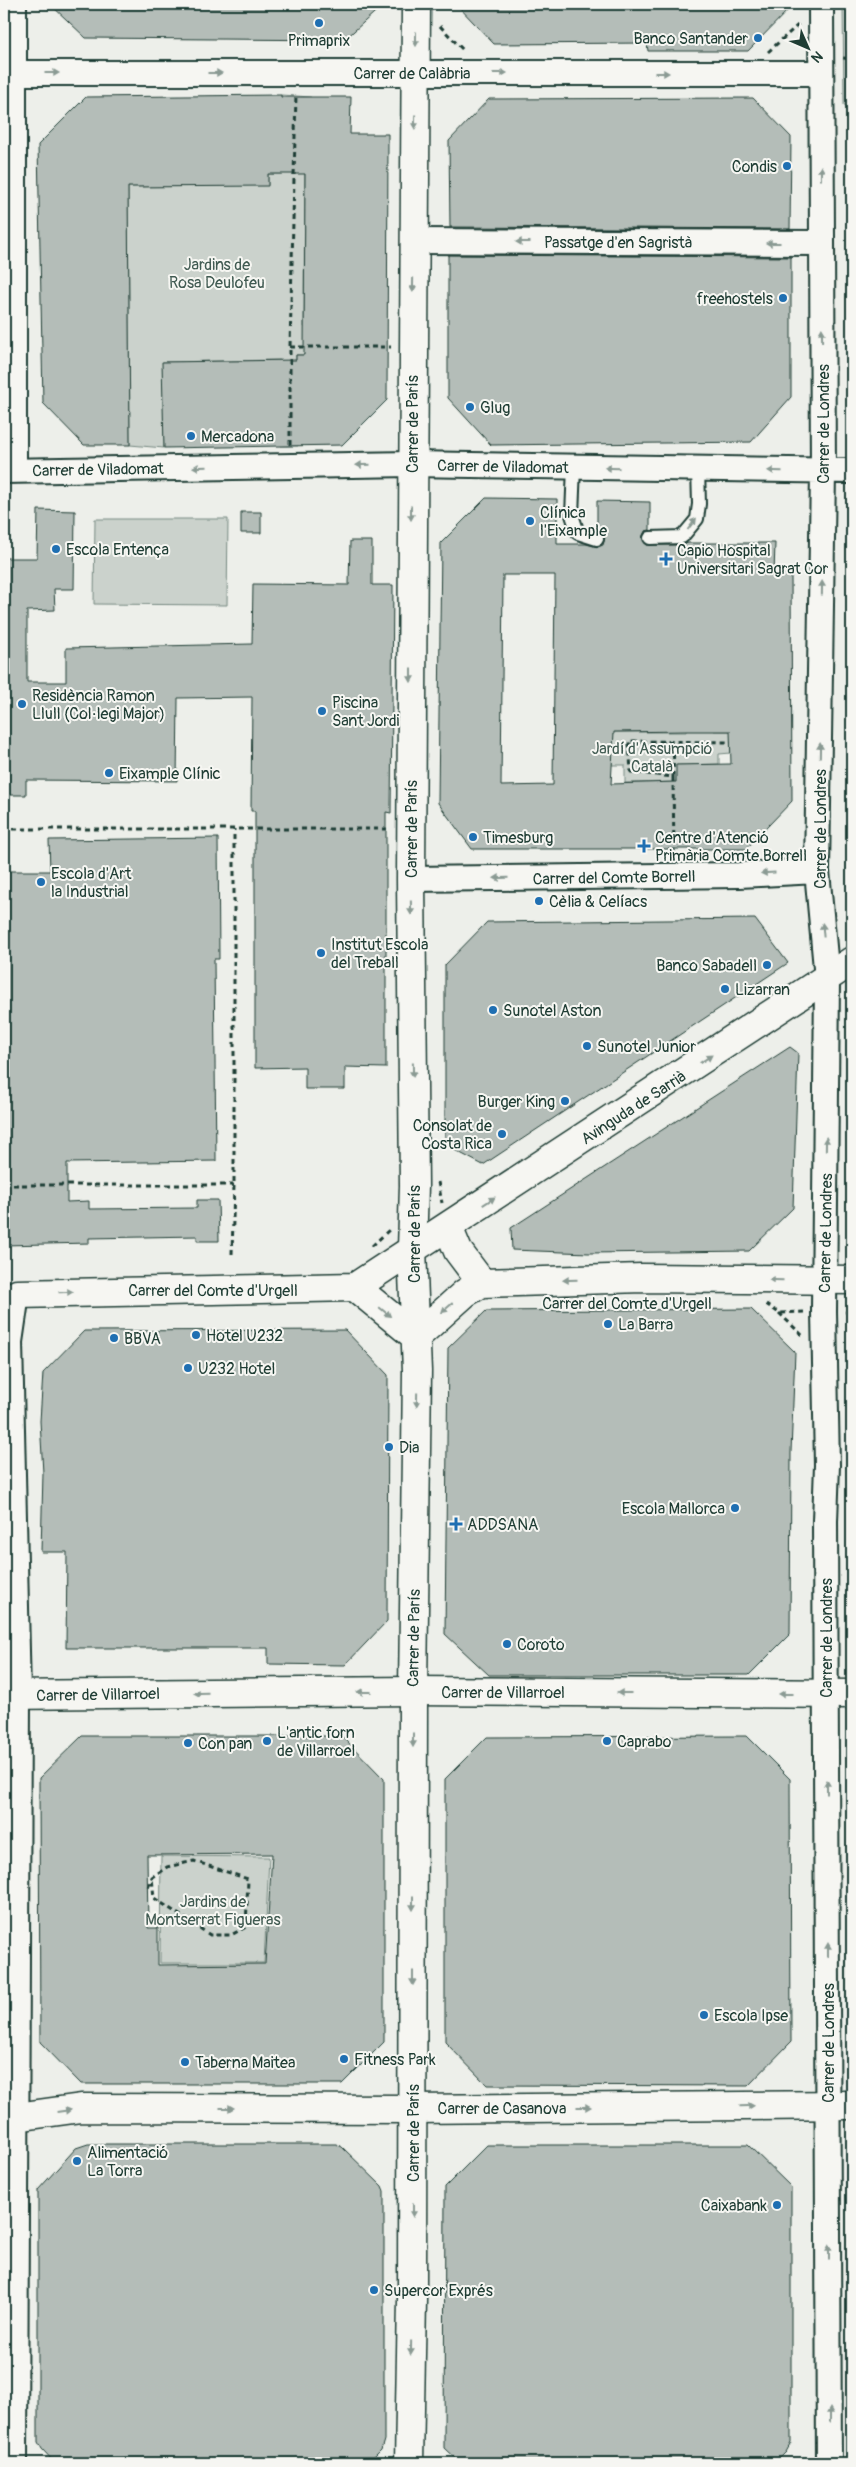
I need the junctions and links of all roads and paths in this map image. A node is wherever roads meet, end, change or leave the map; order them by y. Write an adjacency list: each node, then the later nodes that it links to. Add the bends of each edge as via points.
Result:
1 (14, 4): 7 (street)
2 (821, 4): 9 (street, Carrer de Londres)
3 (426, 12): 4 (path); 10 (main road, Carrer de París, one-way to 10)
4 (464, 51)
5 (841, 58): 6 (path)
6 (852, 59)
7 (9, 73): 8 (street, Carrer de Calàbria, one-way to 8); 19 (street)
8 (296, 73): 10 (street, Carrer de Calàbria); 13 (path)
9 (821, 73): 10 (street, Carrer de Calàbria, one-way to 9); 12 (street, Carrer de Londres, one-way to 9)
10 (416, 74): 11 (main road, Carrer de París, one-way to 11)
11 (414, 241): 12 (street, Passatge d'en Sagristà, one-way to 11); 16 (main road, Carrer de París, one-way to 16)
12 (821, 243): 21 (street, Carrer de Londres, one-way to 12)
13 (290, 347): 14 (path); 15 (path)
14 (397, 347)
15 (290, 453)
16 (412, 464): 17 (street, Carrer de Viladomat); 19 (street, Carrer de Viladomat, one-way to 19); 32 (main road, Carrer de París, one-way to 32)
17 (574, 467): 18 (street, Carrer de Viladomat, one-way to 17); 23 (lane, via 572,515 578,533)
18 (698, 469): 21 (street, Carrer de Viladomat, one-way to 18); 22 (lane, one-way to 18, via 682,537 697,519)
19 (9, 471)
20 (852, 471): 21 (street, Carrer de Viladomat)
21 (824, 472): 31 (street, Carrer de Londres, one-way to 21)
22 (650, 538)
23 (597, 539)
24 (674, 742): 25 (path); 26 (path); 26 (path, via 629,741 631,772)
25 (731, 742)
26 (672, 778): 30 (path)
27 (4, 829): 28 (path)
28 (234, 829): 29 (path); 36 (path)
29 (395, 830)
30 (674, 858)
31 (817, 871): 32 (street, Carrer del Comte Borrell, one-way to 32); 34 (street, Carrer de Londres, one-way to 31)
32 (411, 879): 38 (main road, Carrer de París, one-way to 38)
33 (852, 961): 34 (main road, Avinguda de Sarrià)
34 (827, 979): 37 (main road, Avinguda de Sarrià, one-way to 34); 40 (street, Carrer de Londres, one-way to 34)
35 (4, 1185): 36 (path)
36 (234, 1185): 39 (path)
37 (448, 1227): 38 (main road, Avinguda de Sarrià); 42 (main road, via 458,1251)
38 (412, 1249): 43 (main road); 48 (main road, Carrer de París)
39 (232, 1254)
40 (824, 1280): 41 (main road, Carrer del Comte d'Urgell); 42 (main road, Carrer del Comte d'Urgell, one-way to 42, via 642,1278); 51 (street, Carrer de Londres, via 825,1520)
41 (852, 1280)
42 (482, 1283): 48 (main road, one-way to 48, via 465,1293)
43 (355, 1287): 44 (main road, Carrer del Comte d'Urgell, one-way to 43); 48 (main road, one-way to 48)
44 (10, 1293): 52 (street)
45 (759, 1303): 47 (path)
46 (804, 1312): 47 (path)
47 (780, 1313): 49 (path)
48 (416, 1337): 50 (main road, Carrer de París, one-way to 50)
49 (806, 1337)
50 (413, 1692): 51 (main road, Carrer de Villarroel, one-way to 50); 52 (main road, Carrer de Villarroel, one-way to 52); 57 (main road, Carrer de París, one-way to 57)
51 (839, 1694): 56 (street, Carrer de Londres, one-way to 51)
52 (11, 1695): 55 (street)
53 (152, 1877): 53 (path, via 167,1868 194,1862 248,1879 246,1927 231,1935 210,1935 154,1898); 54 (path)
54 (148, 1887)
55 (10, 2079): 58 (street)
56 (840, 2105): 57 (main road, Carrer de Casanova, one-way to 56); 61 (street, Carrer de Londres, one-way to 56)
57 (413, 2109): 58 (main road, Carrer de Casanova, one-way to 57, via 81,2108); 60 (main road, Carrer de París, one-way to 60)
58 (10, 2120): 59 (street)
59 (15, 2463)
60 (409, 2463)
61 (829, 2463)

